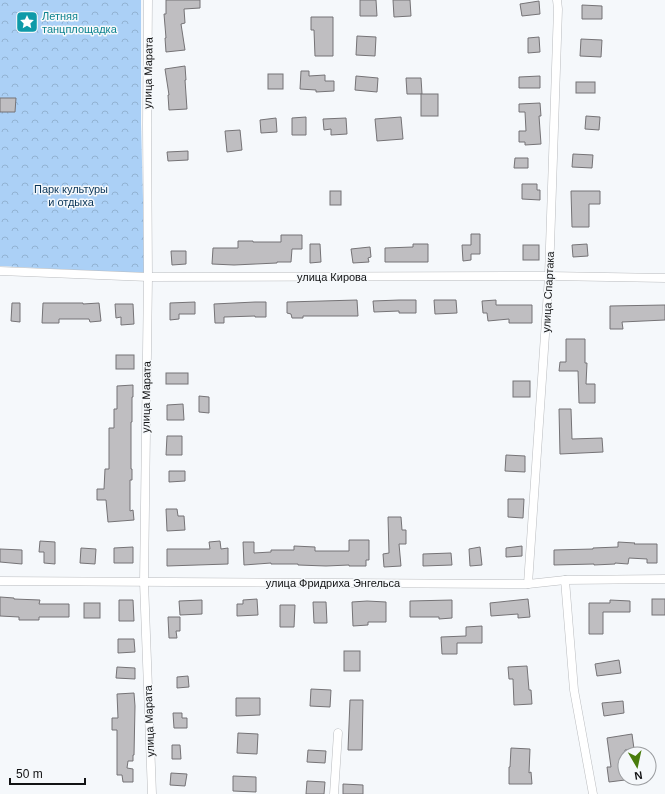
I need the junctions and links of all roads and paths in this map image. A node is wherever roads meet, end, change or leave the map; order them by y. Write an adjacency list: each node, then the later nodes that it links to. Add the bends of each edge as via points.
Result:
1 (148, 0): 5 (street, улица Марата)
2 (558, 0): 4 (street, улица Спартака)
3 (0, 271): 5 (street, улица Кирова)
4 (549, 276): 5 (street, улица Кирова); 6 (street, улица Кирова); 11 (street, улица Спартака)
5 (148, 277): 10 (street, улица Марата)
6 (665, 278)
7 (665, 579): 8 (street, улица Фридриха Энгельса)
8 (565, 580): 11 (street, улица Фридриха Энгельса); 15 (street, via 574,690)
9 (0, 581): 10 (street, улица Фридриха Энгельса)
10 (144, 582): 11 (street, улица Фридриха Энгельса); 13 (street, улица Марата)
11 (528, 584)
12 (338, 733): 14 (street)
13 (152, 794)
14 (334, 794)
15 (593, 794)

